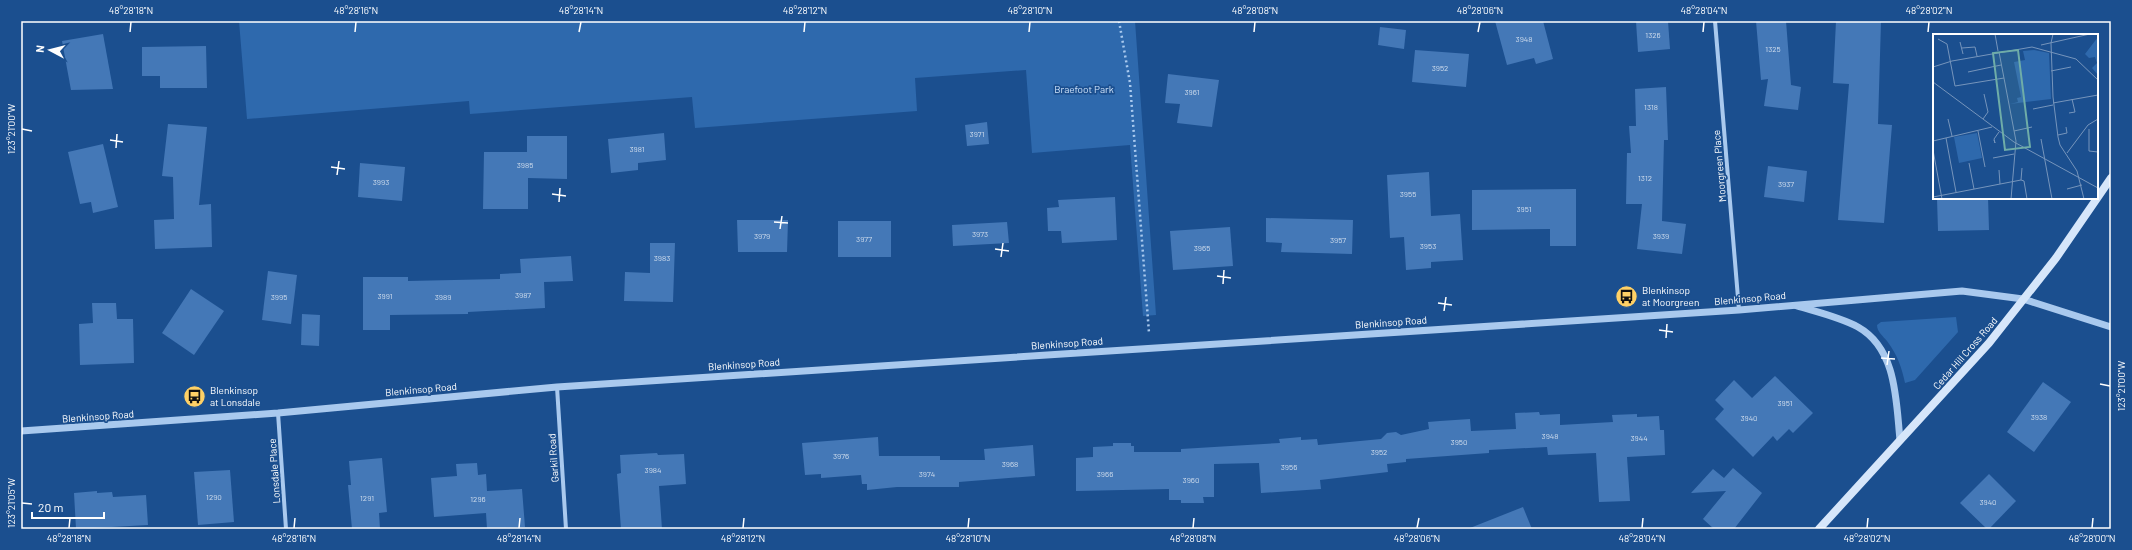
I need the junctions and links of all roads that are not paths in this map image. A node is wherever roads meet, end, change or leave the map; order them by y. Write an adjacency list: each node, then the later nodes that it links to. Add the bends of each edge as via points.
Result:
1 (1715, 21): 7 (street, Moorgreen Place)
2 (2111, 178): 3 (main road, Cedar Hill Cross Road)
3 (2098, 197)
4 (2097, 199): 5 (main road, Cedar Hill Cross Road, via 2056,258)
5 (2023, 299): 6 (street, Blenkinsop Road, via 1962,291); 8 (street, Blenkinsop Road); 12 (main road, Cedar Hill Cross Road, via 1989,343)
6 (1793, 304): 7 (street, Blenkinsop Road); 12 (street, via 1859,328 1879,348 1891,371)
7 (1738, 310): 9 (street, Blenkinsop Road)
8 (2111, 327)
9 (557, 387): 10 (street, Blenkinsop Road); 14 (street, Garkil Road)
10 (278, 412): 11 (street, Blenkinsop Road); 13 (street, Lonsdale Place)
11 (21, 431)
12 (1900, 440): 15 (main road, Cedar Hill Cross Road)
13 (286, 529)
14 (566, 529)
15 (1819, 529)

